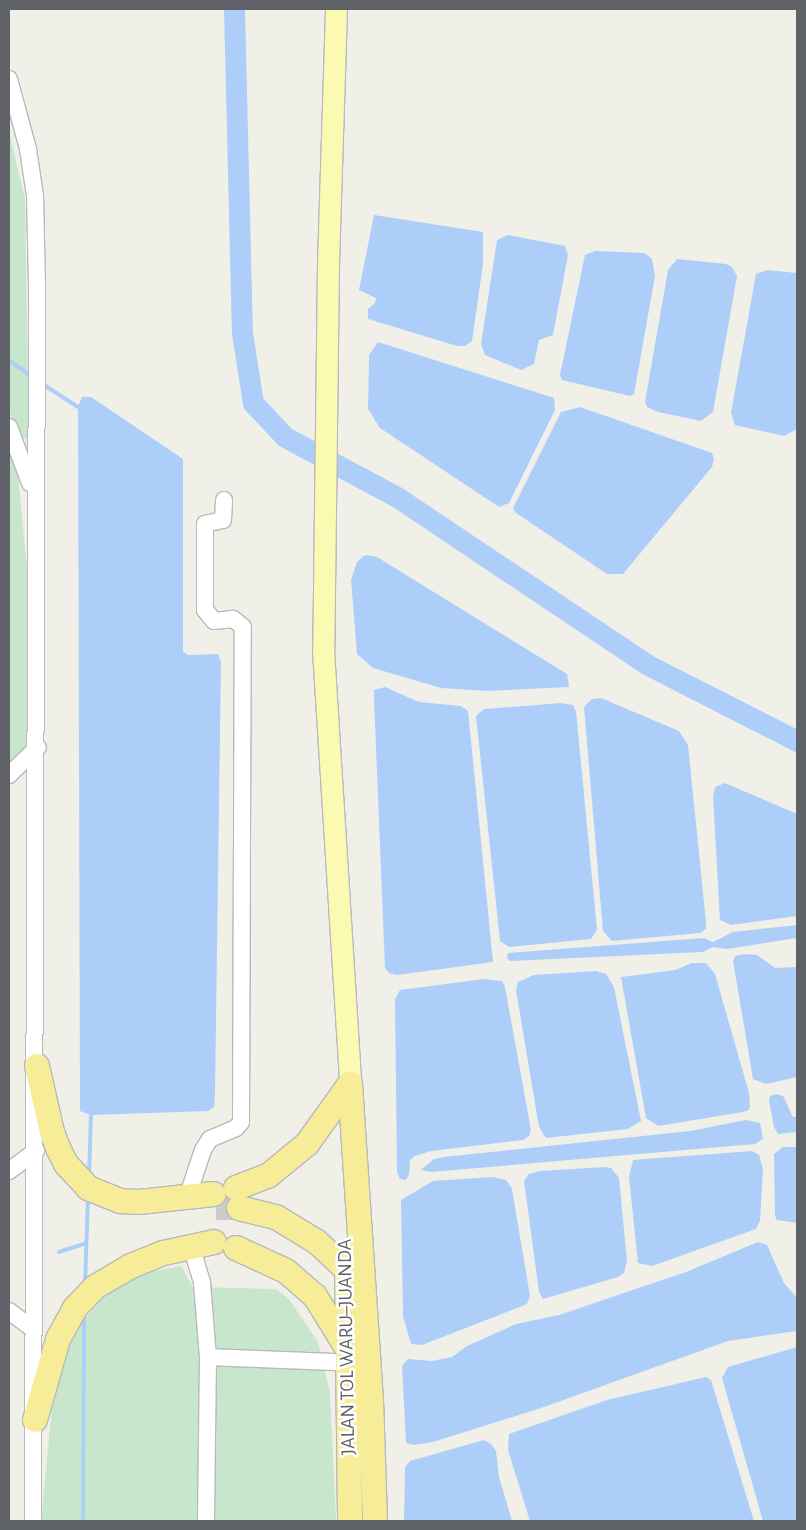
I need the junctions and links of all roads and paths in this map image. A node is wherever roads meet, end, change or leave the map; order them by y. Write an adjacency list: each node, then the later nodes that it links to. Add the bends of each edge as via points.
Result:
1 (336, 9): 9 (main road, via 325,420 324,669)
2 (9, 79): 4 (street, via 28,149 35,196)
3 (9, 427): 4 (street)
4 (34, 499): 6 (street)
5 (224, 500): 13 (street, via 220,523 205,524 205,610 214,620 233,619 243,627 241,1122 236,1128 210,1139 203,1150)
6 (38, 746): 7 (street); 8 (street)
7 (9, 775)
8 (37, 1066): 10 (street); 15 (highway, via 52,1132 66,1164 78,1178 100,1196 120,1202)
9 (350, 1084): 12 (highway, JALAN TOL WARU–JUANDA); 14 (highway, via 308,1144 268,1176)
10 (36, 1151): 11 (street); 20 (street)
11 (9, 1171)
12 (354, 1174): 17 (highway, JALAN TOL WARU–JUANDA, via 346,1219); 18 (highway, JALAN TOL WARU–JUANDA)
13 (187, 1198): 14 (highway); 15 (highway)
14 (226, 1200): 15 (highway); 17 (highway, via 276,1217 317,1242)
15 (155, 1202)
16 (214, 1245): 21 (highway, via 286,1271 315,1296); 22 (street, via 202,1283); 23 (highway, via 131,1266 95,1287 75,1308 49,1364)
17 (347, 1270): 18 (highway); 21 (highway, JALAN TOL WARU–JUANDA)
18 (363, 1294): 21 (highway, JALAN TOL WARU–JUANDA)
19 (9, 1311): 20 (street)
20 (34, 1330): 23 (street)
21 (353, 1357): 22 (street); 26 (highway, JALAN TOL WARU–JUANDA); 27 (highway, JALAN TOL WARU–JUANDA)
22 (208, 1358): 25 (street)
23 (35, 1420): 24 (street)
24 (33, 1521)
25 (206, 1521)
26 (350, 1521)
27 (375, 1521)

